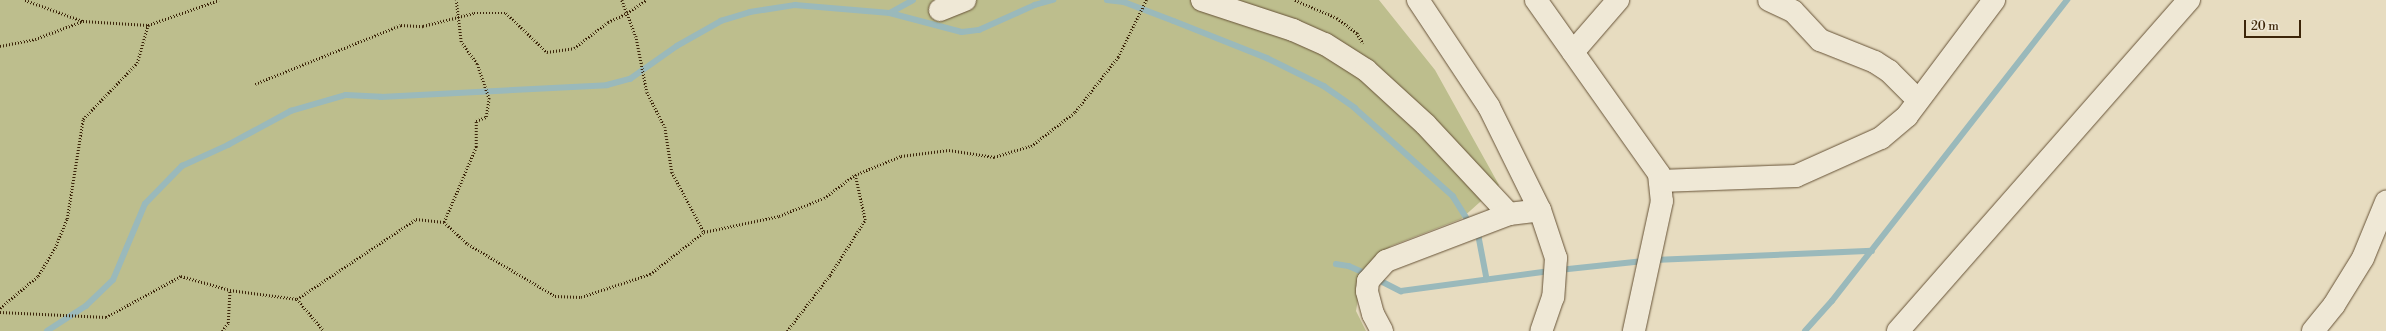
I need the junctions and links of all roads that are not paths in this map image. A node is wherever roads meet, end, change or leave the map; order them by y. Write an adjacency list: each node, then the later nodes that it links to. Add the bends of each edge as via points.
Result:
1 (965, 0): 9 (street)
2 (1202, 0): 15 (street, via 1293,30 1325,44 1366,70 1426,125)
3 (1418, 0): 14 (street, via 1489,107)
4 (1536, 0): 10 (street)
5 (1618, 0): 10 (street)
6 (1769, 0): 11 (street, via 1794,11 1820,40 1875,62 1890,71)
7 (1994, 0): 11 (street)
8 (2189, 0): 19 (street)
9 (940, 10)
10 (1573, 52): 12 (street, via 1659,174)
11 (1918, 100): 12 (street, via 1907,116 1880,138 1796,176)
12 (1660, 181): 18 (street, via 1662,201)
13 (2386, 202): 20 (street, via 2363,258 2334,305)
14 (1540, 210): 15 (street); 17 (street, via 1555,270 1553,297)
15 (1509, 214): 16 (street, via 1386,261 1373,276 1367,291 1373,314)
16 (1382, 331)
17 (1541, 331)
18 (1634, 331)
19 (1898, 331)
20 (2313, 331)

